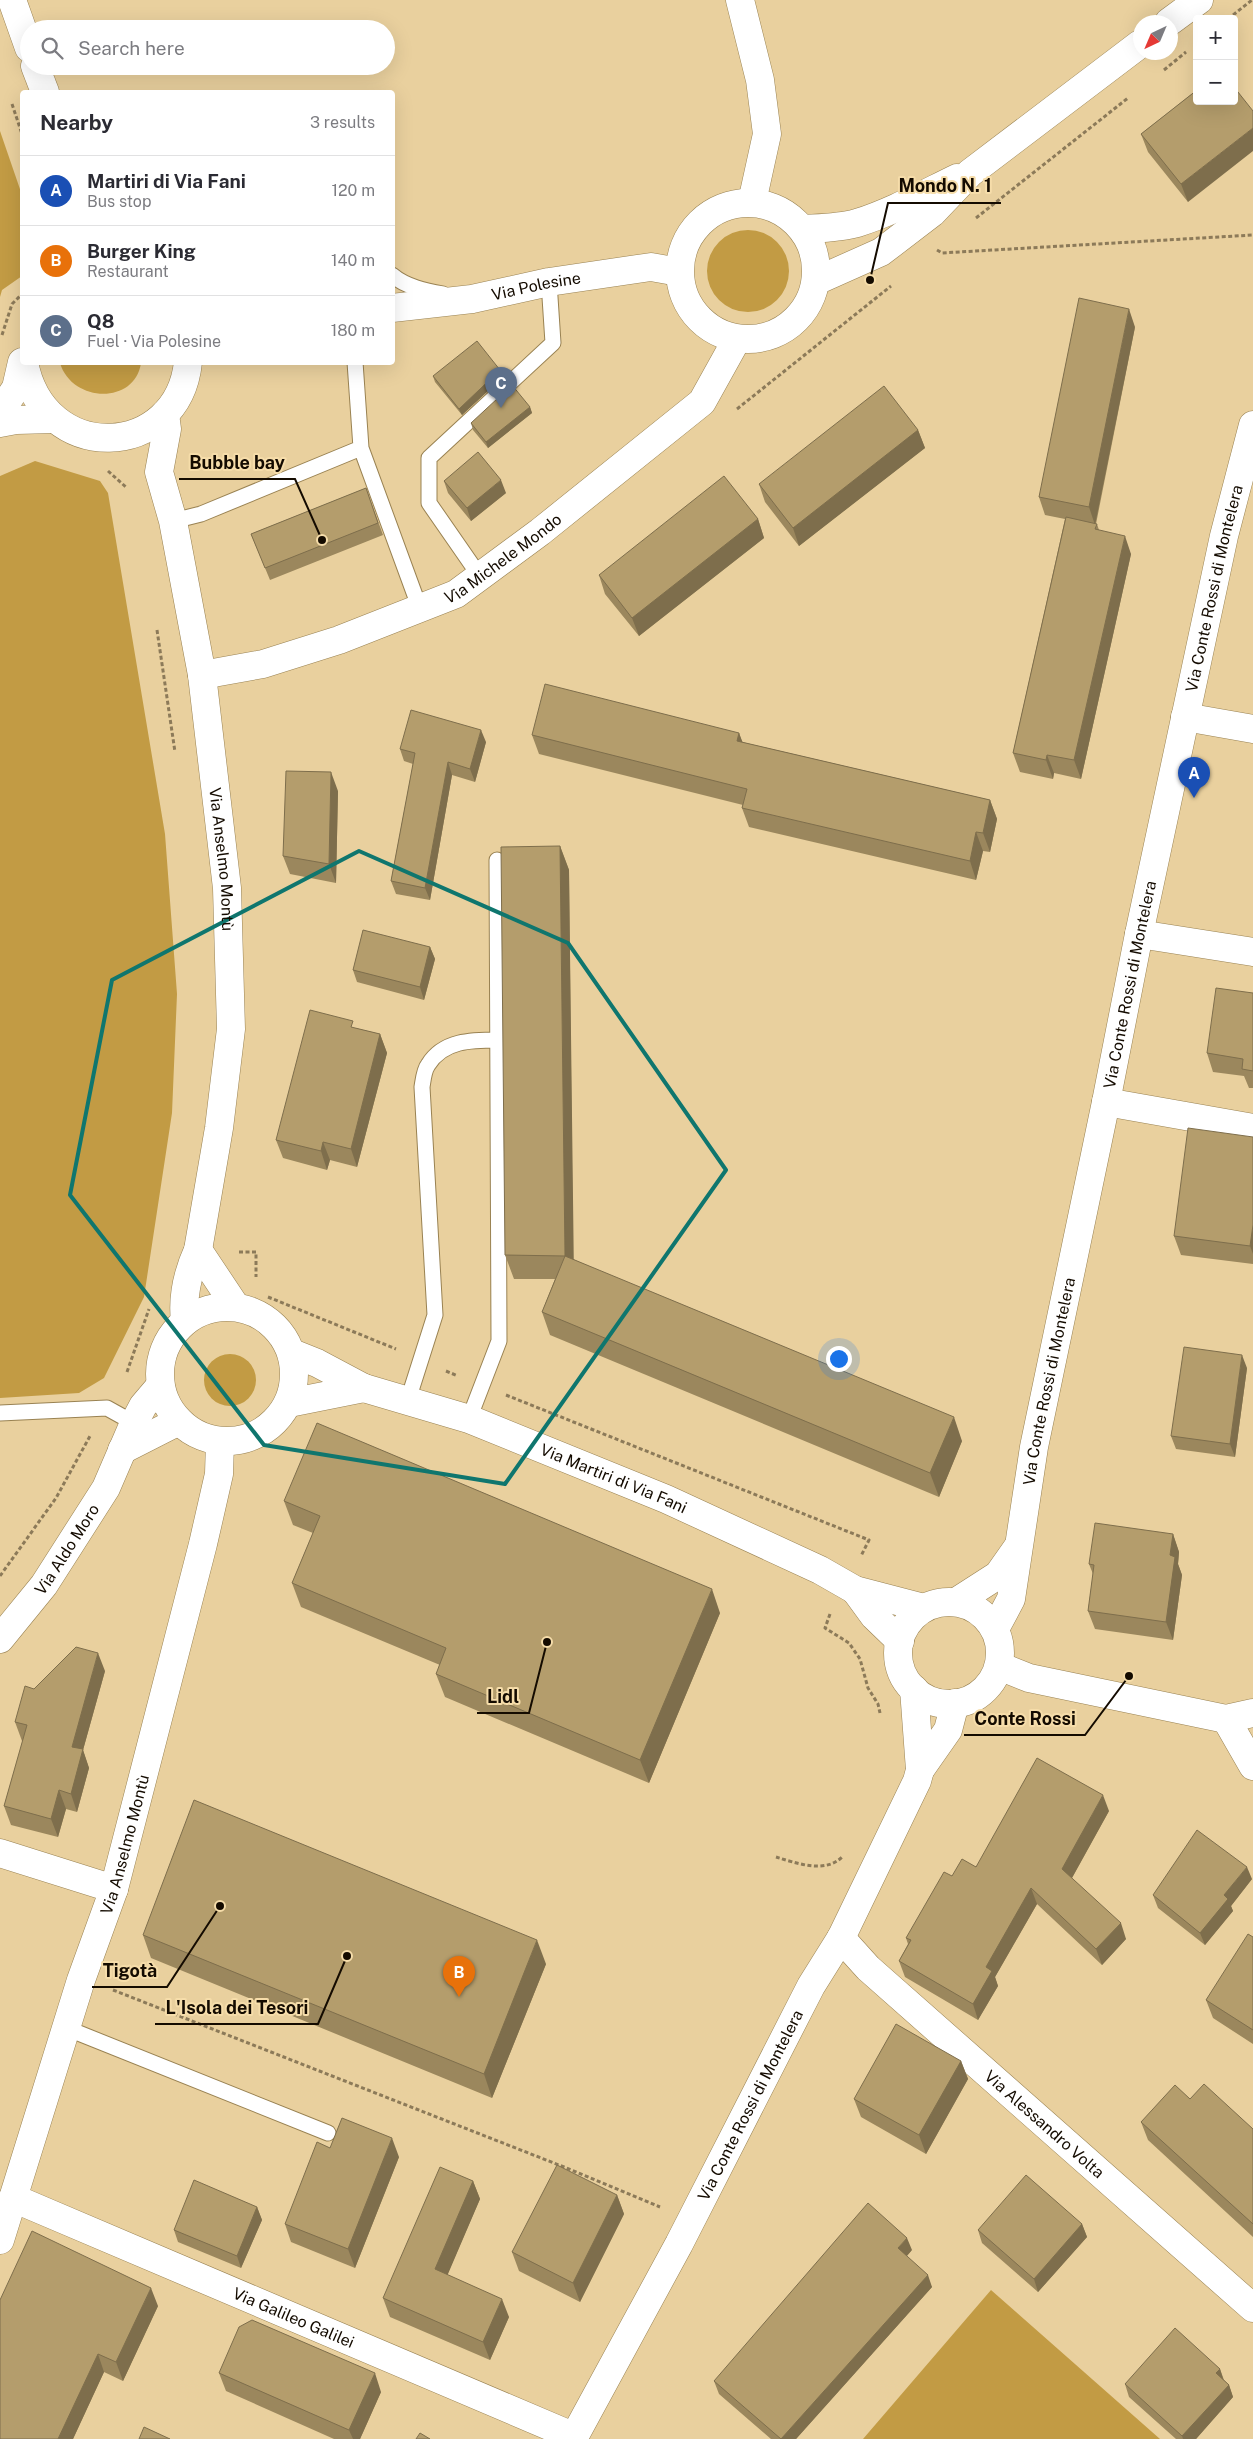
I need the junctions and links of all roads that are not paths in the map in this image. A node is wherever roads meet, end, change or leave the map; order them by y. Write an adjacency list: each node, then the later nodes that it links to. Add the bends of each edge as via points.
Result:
1 (12, 0): 5 (street)
2 (740, 0): 10 (street, via 760,80 767,134)
3 (1199, 0): 4 (street)
4 (1178, 15)
5 (20, 23)
6 (1133, 49): 9 (street)
7 (38, 75): 8 (street)
8 (44, 90)
9 (970, 173): 11 (street, via 855,223); 14 (street, via 932,214 881,252)
10 (752, 202): 11 (street, via 771,206 788,215); 12 (street, via 729,205 709,214 698,224 683,250)
11 (803, 229): 14 (street, via 817,262)
12 (679, 272): 15 (street, Via Polesine, via 651,268); 18 (street, via 682,291 703,322 719,333)
13 (395, 278): 16 (lane, via 426,291)
14 (816, 280): 18 (street, via 810,301 797,319 780,332 759,339)
15 (549, 282): 16 (street, Via Polesine); 32 (lane, via 553,343 429,458 429,502)
16 (472, 299): 17 (street, Via Polesine)
17 (395, 308)
18 (737, 338): 32 (street, Via Michele Mondo, via 702,402)
19 (23, 365): 23 (street, via 16,388)
20 (25, 365): 25 (street, via 38,401)
21 (188, 365): 24 (street, via 178,397)
22 (356, 365): 29 (lane)
23 (0, 412)
24 (165, 414): 28 (street, via 148,427 129,435); 30 (street, Via Anselmo Montù, via 167,429)
25 (53, 419): 26 (street); 28 (street, via 79,433)
26 (0, 423)
27 (1253, 425): 35 (street, Via Conte Rossi di Montelera, via 1224,536)
28 (108, 438): 30 (street, via 132,448)
29 (361, 448): 31 (lane, via 201,514); 33 (lane)
30 (159, 472): 31 (street, Via Anselmo Montù)
31 (173, 520): 34 (street, Via Anselmo Montù)
32 (481, 578): 33 (street, Via Michele Mondo, via 456,594)
33 (420, 609): 34 (street, Via Michele Mondo, via 263,664)
34 (202, 675): 43 (street, Via Anselmo Montù, via 227,888 231,1029 219,1128)
35 (1185, 717): 36 (street); 38 (street, Via Conte Rossi di Montelera)
36 (1253, 729)
37 (496, 860): 40 (lane)
38 (1139, 934): 39 (street); 41 (street, Via Conte Rossi di Montelera)
39 (1253, 952)
40 (498, 1040): 49 (lane, via 451,1044 427,1066 422,1087 435,1315); 52 (lane, via 499,1341)
41 (1106, 1102): 42 (street); 57 (street, Via Conte Rossi di Montelera, via 1034,1447)
42 (1253, 1128)
43 (198, 1250): 44 (street); 45 (street, Via Anselmo Montù, via 190,1267 183,1304)
44 (236, 1307): 45 (street, via 210,1308); 46 (street, via 255,1312 270,1322)
45 (185, 1320): 47 (street, via 175,1331 162,1357)
46 (292, 1353): 48 (street, Via Martiri di Via Fani); 50 (street, via 295,1370)
47 (160, 1386): 53 (street, via 167,1405); 54 (street, Via Aldo Moro)
48 (364, 1388): 49 (street, Via Martiri di Via Fani); 50 (street, Via Martiri di Via Fani)
49 (408, 1400): 52 (street, Via Martiri di Via Fani)
50 (289, 1403): 55 (street, via 279,1418 252,1438)
51 (0, 1413): 54 (lane, via 107,1408)
52 (469, 1419): 58 (street, Via Martiri di Via Fani, via 666,1499 820,1570)
53 (179, 1421): 55 (street, via 198,1435); 56 (street)
54 (134, 1423): 56 (street, Via Aldo Moro)
55 (220, 1442): 72 (street, Via Anselmo Montù, via 219,1474 203,1544)
56 (122, 1450): 62 (street, Via Aldo Moro, via 106,1488 44,1585)
57 (1018, 1548): 59 (street, Via Conte Rossi di Montelera, via 998,1575); 61 (street, Via Conte Rossi di Montelera, via 1011,1599)
58 (854, 1590): 60 (street, Via Martiri di Via Fani); 63 (street, Via Martiri di Via Fani, via 874,1616)
59 (956, 1602): 60 (street); 61 (street, via 971,1606)
60 (924, 1608): 63 (street, via 904,1628)
61 (995, 1628): 64 (street, via 1001,1653)
62 (0, 1639)
63 (900, 1641): 65 (street, via 900,1667)
64 (999, 1666): 66 (street, via 995,1677 978,1695); 68 (street, via 1029,1678)
65 (914, 1689): 66 (street, via 926,1698); 70 (street, Via Conte Rossi di Montelera)
66 (955, 1703): 70 (street, Via Conte Rossi di Montelera, via 948,1730)
67 (1253, 1713): 68 (street)
68 (1226, 1719): 69 (street)
69 (1253, 1766)
70 (920, 1770): 73 (street, Via Conte Rossi di Montelera)
71 (0, 1853): 72 (street)
72 (114, 1889): 74 (street, Via Anselmo Montù)
73 (841, 1938): 78 (street, Via Alessandro Volta, via 868,1968); 79 (street, Via Conte Rossi di Montelera, via 811,1986 679,2244)
74 (66, 2028): 75 (lane); 76 (street, Via Anselmo Montù)
75 (328, 2133)
76 (13, 2198): 77 (street, Via Anselmo Montù); 79 (street, Via Galileo Galilei)
77 (0, 2240)
78 (1253, 2308)
79 (574, 2438)

